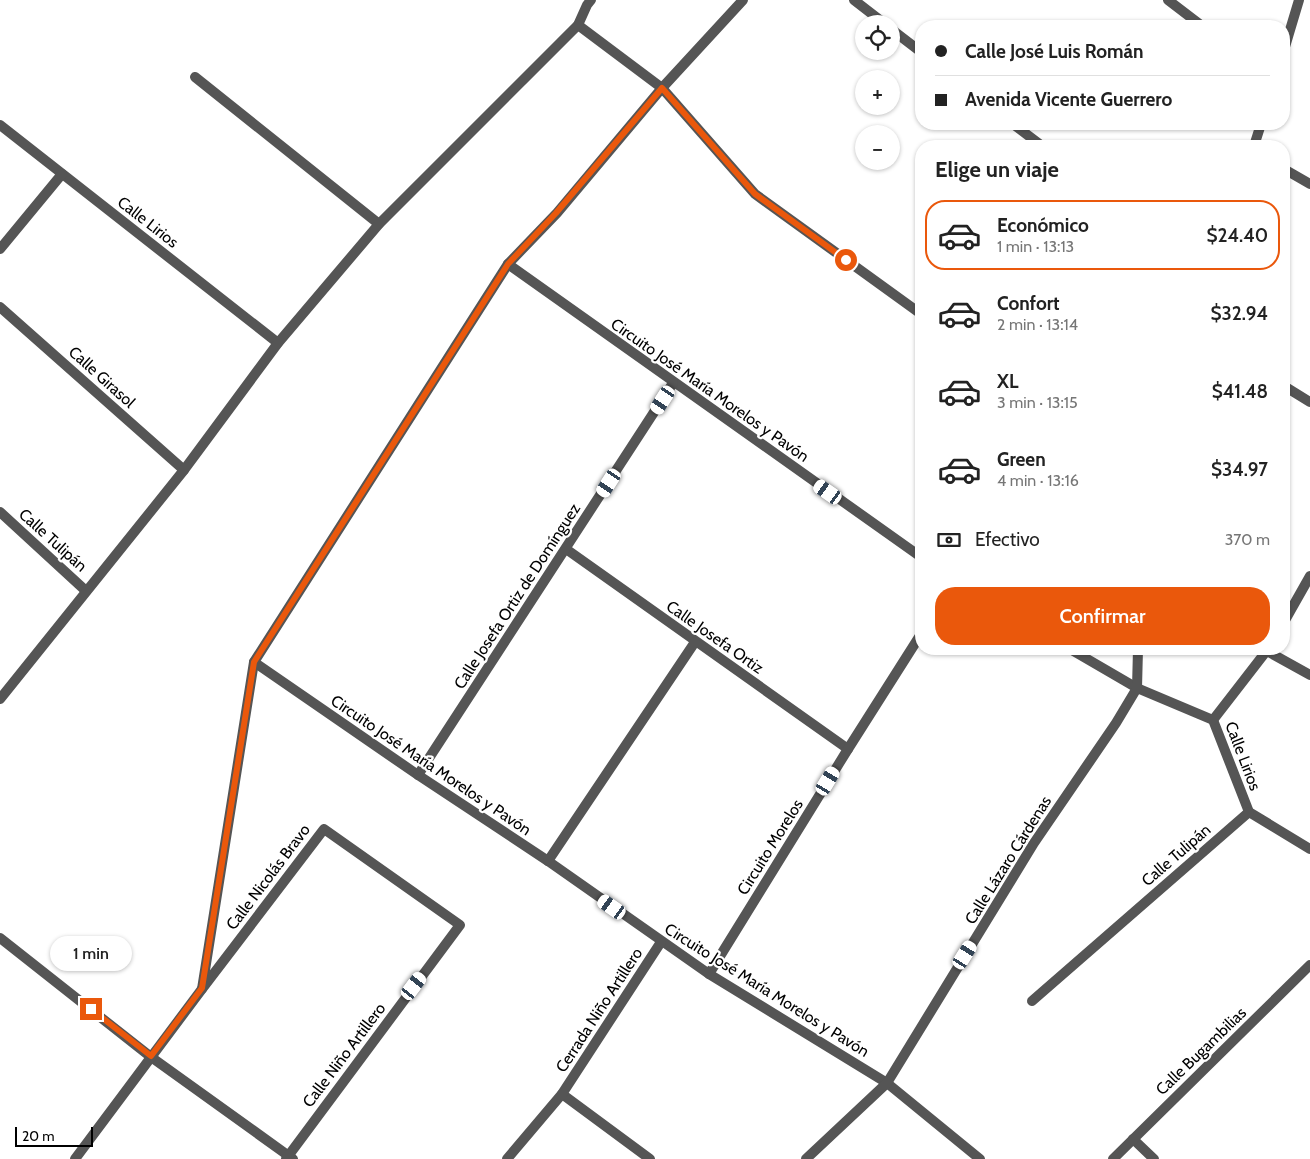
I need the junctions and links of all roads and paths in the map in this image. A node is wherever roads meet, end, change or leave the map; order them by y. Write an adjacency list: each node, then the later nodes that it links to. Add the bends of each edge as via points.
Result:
1 (591, 0): 8 (street)
2 (742, 0): 13 (street)
3 (854, 0): 6 (street)
4 (1168, 0): 7 (street)
5 (1299, 0): 9 (street)
6 (873, 15)
7 (1194, 20)
8 (578, 25): 13 (street); 20 (street)
9 (1290, 30)
10 (900, 36): 11 (street)
11 (915, 47)
12 (195, 78): 20 (street)
13 (662, 88): 22 (street, via 556,213); 24 (street, via 755,194)
14 (0, 126): 18 (street, Calle Lirios)
15 (1021, 130): 16 (street)
16 (1034, 140)
17 (1290, 172): 19 (street)
18 (62, 174): 21 (street); 25 (street, Calle Lirios)
19 (1310, 184)
20 (379, 224): 25 (street)
21 (0, 249)
22 (508, 264): 26 (street, Circuito José María Morelos y Pavón); 42 (street)
23 (0, 307): 29 (street, Calle Girasol)
24 (915, 310)
25 (278, 343): 29 (street)
26 (673, 383): 31 (street, Calle Josefa Ortiz de Domínguez); 32 (street, Circuito José María Morelos y Pavón)
27 (1290, 390): 28 (street)
28 (1310, 402)
29 (184, 470): 34 (street)
30 (0, 512): 34 (street, Calle Tulipán)
31 (566, 549): 36 (street, Calle Josefa Ortiz); 48 (street, Calle Josefa Ortiz de Domínguez)
32 (915, 553)
33 (1310, 576): 35 (street)
34 (86, 591): 45 (street)
35 (1290, 611)
36 (696, 642): 47 (street, Calle Josefa Ortiz); 51 (street)
37 (915, 643): 47 (street, Circuito Morelos)
38 (1080, 655): 44 (street)
39 (1138, 655): 44 (street, Calle Lázaro Cárdenas)
40 (1264, 655): 46 (street)
41 (1276, 655): 43 (street)
42 (254, 662): 48 (street, Circuito José María Morelos y Pavón); 57 (street)
43 (1310, 675)
44 (1137, 688): 46 (street, Calle Lirios); 60 (street, Calle Lázaro Cárdenas, via 1034,843)
45 (0, 699)
46 (1213, 720): 49 (street, Calle Lirios)
47 (848, 749): 56 (street, Circuito Morelos)
48 (418, 775): 51 (street, Circuito José María Morelos y Pavón)
49 (1249, 812): 50 (street, Calle Lirios); 58 (street, Calle Tulipán)
50 (1310, 849)
51 (548, 861): 54 (street, Circuito José María Morelos y Pavón)
52 (460, 925): 57 (street, Calle Nicolás Bravo, via 324,829); 63 (street, Calle Niño Artillero)
53 (0, 938): 59 (street)
54 (661, 942): 56 (street, Circuito José María Morelos y Pavón); 61 (street, Cerrada Niño Artillero)
55 (1310, 965): 62 (street, Calle Bugambilias)
56 (709, 974): 60 (street, Circuito José María Morelos y Pavón)
57 (202, 988): 59 (street, Calle Nicolás Bravo)
58 (1032, 1000)
59 (151, 1056): 63 (street); 64 (street, Calle Nicolás Bravo)
60 (887, 1083): 67 (street, Calle Lázaro Cárdenas); 68 (street, Circuito José María Morelos y Pavón)
61 (562, 1094): 65 (street); 66 (street)
62 (1133, 1139): 69 (street, Calle Bugambilias); 70 (street)
63 (289, 1158)
64 (75, 1159)
65 (507, 1159)
66 (650, 1159)
67 (806, 1159)
68 (980, 1159)
69 (1113, 1159)
70 (1154, 1159)

